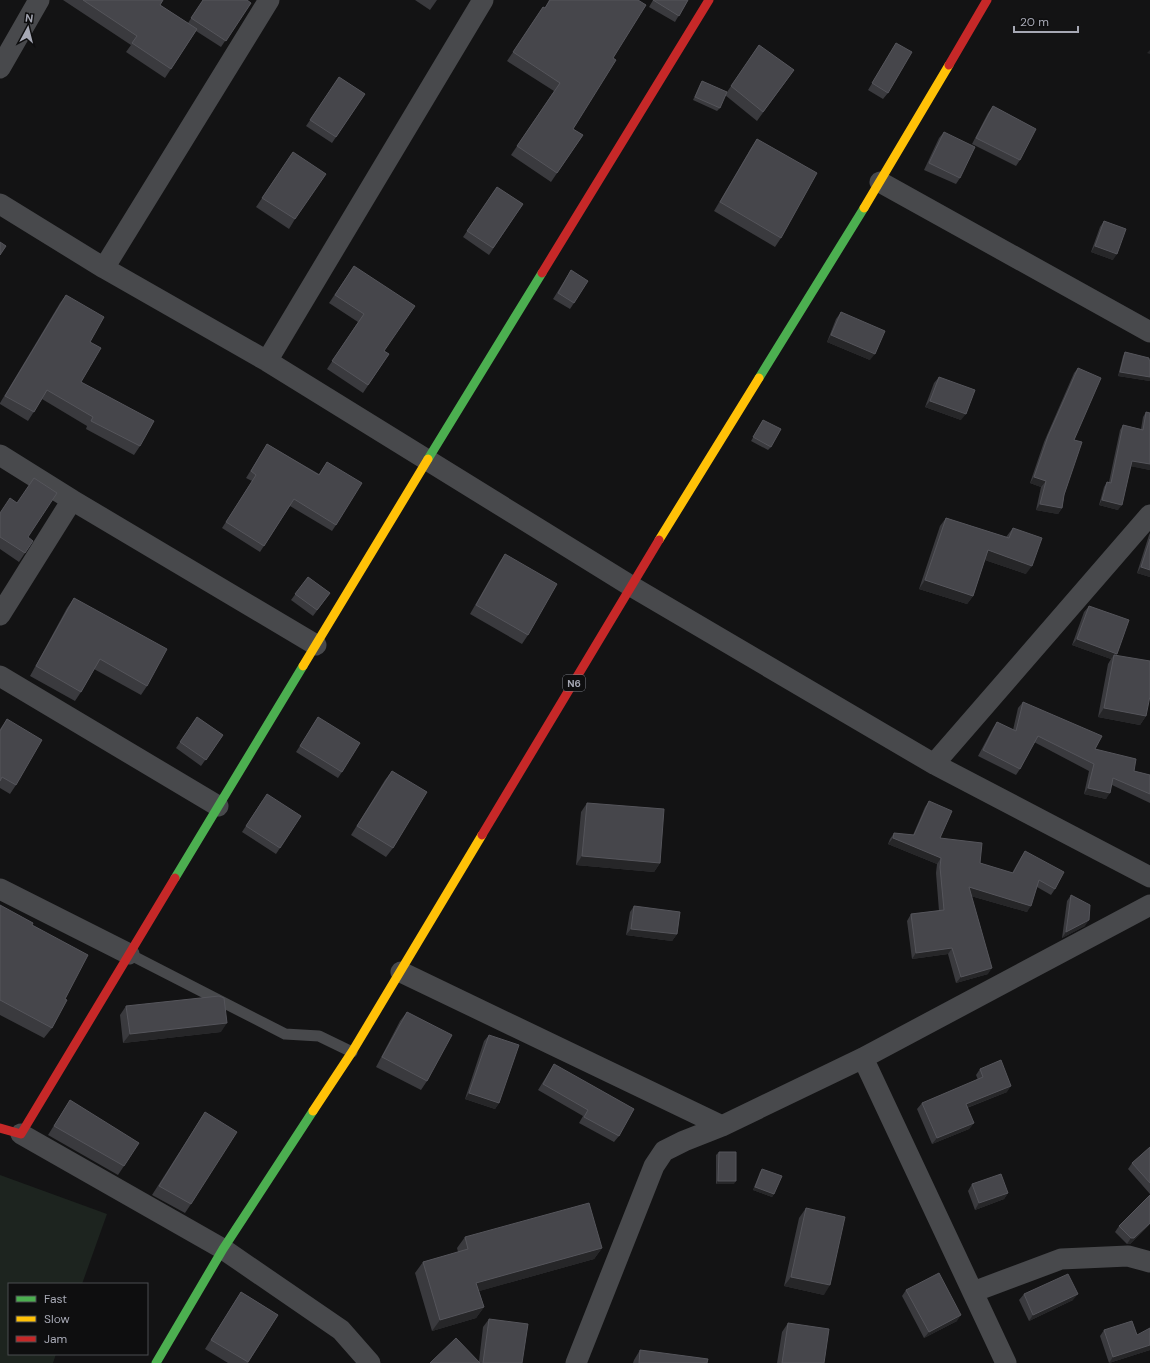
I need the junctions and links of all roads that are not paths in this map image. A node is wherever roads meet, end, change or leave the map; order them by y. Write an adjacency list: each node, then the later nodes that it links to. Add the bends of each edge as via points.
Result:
1 (39, 0): 6 (street)
2 (269, 0): 9 (street)
3 (483, 0): 11 (street)
4 (709, 0): 13 (main road)
5 (987, 0): 7 (main road, N6)
6 (0, 68)
7 (880, 182): 10 (street); 16 (main road, N6)
8 (0, 204): 9 (street)
9 (104, 268): 11 (street)
10 (1150, 332)
11 (267, 361): 13 (street)
12 (0, 455): 14 (street)
13 (427, 460): 16 (street); 18 (main road)
14 (72, 500): 17 (street); 18 (street)
15 (1150, 515): 20 (street)
16 (631, 586): 20 (street); 26 (main road, N6)
17 (0, 615)
18 (316, 645): 21 (main road)
19 (0, 676): 21 (street)
20 (934, 764): 22 (street)
21 (218, 806): 25 (main road)
22 (1150, 877)
23 (0, 889): 25 (street)
24 (1150, 905): 28 (street)
25 (129, 954): 27 (lane, via 285,1034 319,1036); 31 (main road)
26 (401, 972): 27 (main road, N6); 29 (street)
27 (352, 1052): 32 (main road, N6)
28 (863, 1058): 29 (street); 34 (street)
29 (722, 1126): 37 (street, via 664,1151 654,1166)
30 (0, 1128): 31 (main road)
31 (21, 1134): 32 (street)
32 (223, 1249): 35 (main road, N6); 36 (street, via 342,1330)
33 (1150, 1262): 34 (street, via 1128,1256 1061,1259)
34 (973, 1292): 38 (street)
35 (156, 1363)
36 (370, 1363)
37 (576, 1363)
38 (1006, 1363)

